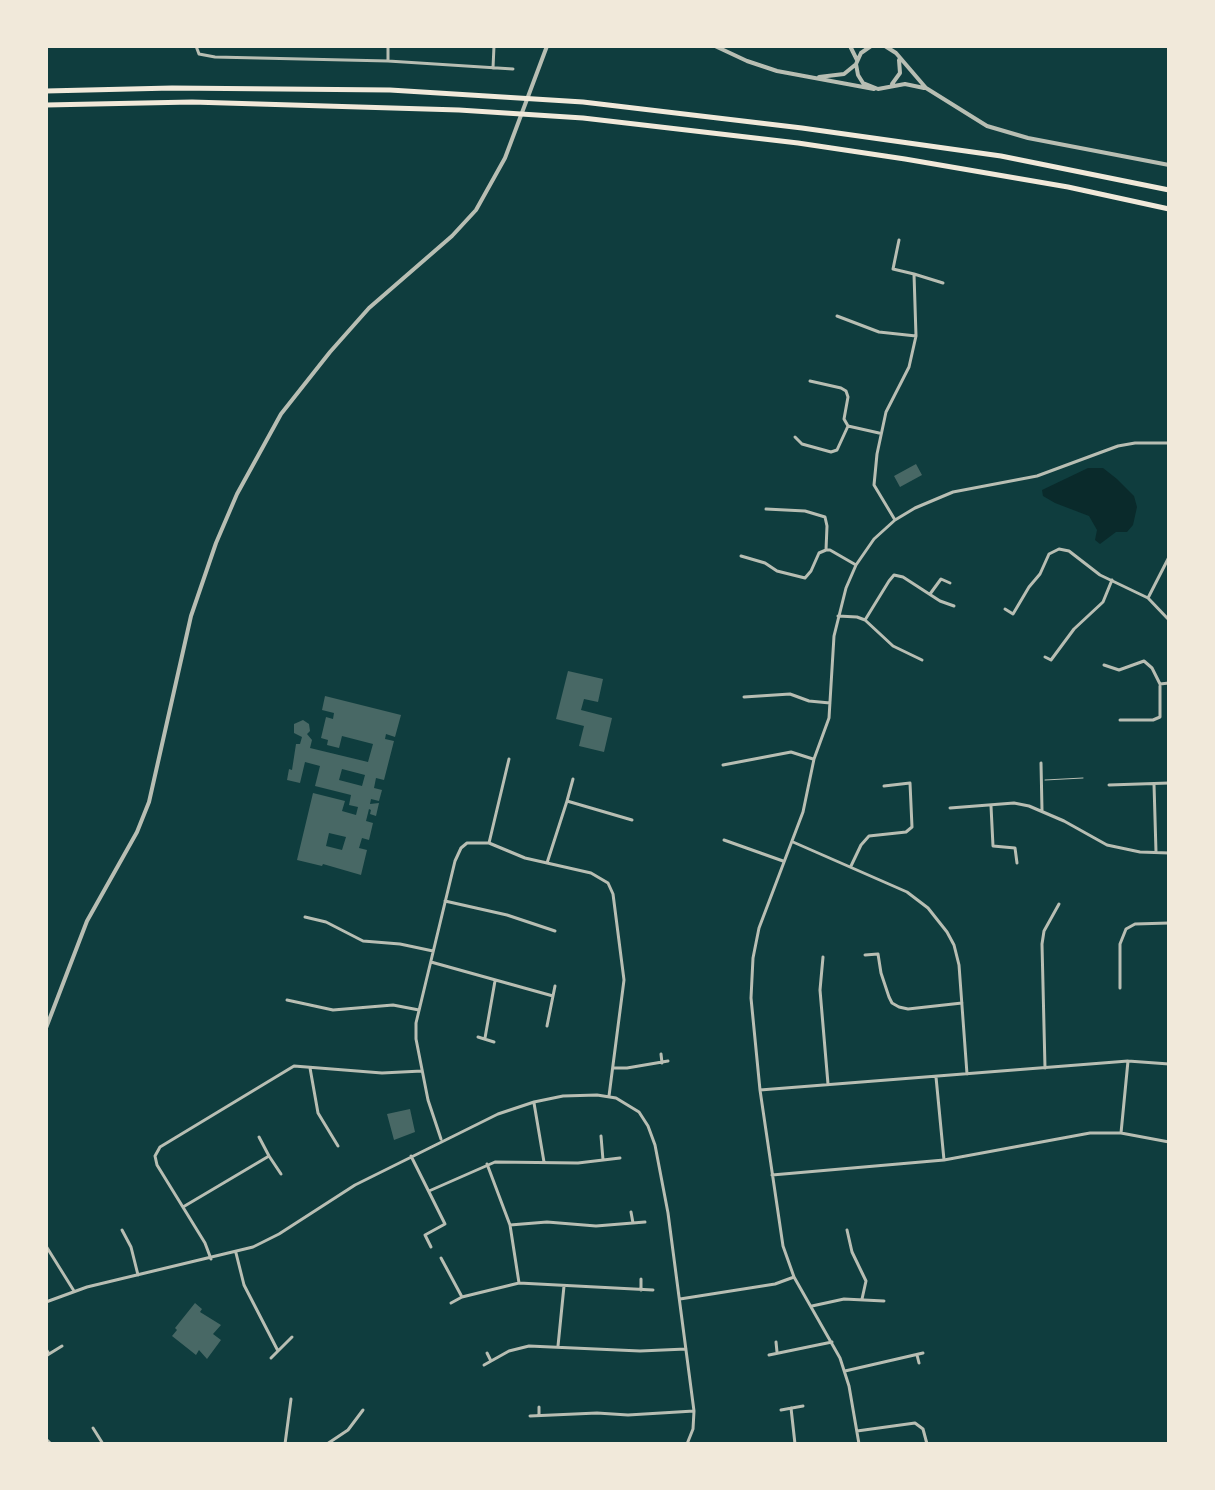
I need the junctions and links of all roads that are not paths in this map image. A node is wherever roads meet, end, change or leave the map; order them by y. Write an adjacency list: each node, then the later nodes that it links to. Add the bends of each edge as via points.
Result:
1 (388, 46): 11 (street)
2 (494, 46): 13 (street)
3 (547, 46): 103 (street, via 496,177 476,210 369,308 330,352 281,414 244,481 191,616 149,802 87,921)
4 (715, 46): 15 (street, via 762,66)
5 (850, 46): 12 (street)
6 (871, 46): 12 (street)
7 (885, 46): 9 (street)
8 (196, 47): 11 (street, via 199,54 215,57)
9 (892, 48): 10 (street)
10 (898, 57): 16 (street, via 900,73); 17 (street)
11 (388, 61): 13 (street)
12 (857, 62): 15 (street, via 844,74); 18 (street, via 860,80)
13 (493, 68): 14 (street)
14 (513, 69)
15 (813, 77): 18 (street)
16 (889, 87): 17 (street); 18 (street)
17 (926, 88): 21 (street, via 987,126)
18 (874, 89)
19 (46, 91): 22 (highway, via 390,90 583,102 1001,156)
20 (46, 105): 23 (highway, via 192,102 583,118 890,156)
21 (1169, 165)
22 (1169, 190)
23 (1169, 209)
24 (899, 240): 25 (street, via 893,269)
25 (914, 274): 26 (street); 28 (street)
26 (943, 283)
27 (837, 316): 28 (street, via 879,332)
28 (916, 336): 31 (street)
29 (810, 381): 30 (street, via 846,391)
30 (848, 426): 31 (street); 32 (street, via 831,452)
31 (881, 433): 35 (street, via 874,485)
32 (795, 437)
33 (1169, 443): 35 (street, via 1118,446 1037,476 953,492)
34 (766, 509): 36 (street, via 825,517)
35 (895, 520): 39 (street)
36 (826, 550): 37 (street, via 805,578); 39 (street)
37 (741, 556)
38 (1169, 557): 43 (street)
39 (856, 565): 46 (street)
40 (1112, 580): 43 (street); 45 (street, via 1069,551 1054,550 1013,614); 49 (street, via 1103,602 1051,660)
41 (950, 583): 42 (street, via 941,579)
42 (930, 594): 44 (street); 47 (street, via 894,575)
43 (1148, 598): 48 (street)
44 (954, 606)
45 (1005, 609)
46 (838, 616): 47 (street); 55 (street)
47 (865, 620): 50 (street, via 893,646)
48 (1169, 620)
49 (1045, 657)
50 (922, 660)
51 (1104, 665): 53 (street, via 1119,670 1148,662)
52 (1169, 683): 53 (street)
53 (1160, 684): 56 (street, via 1160,717)
54 (744, 697): 55 (street, via 790,694)
55 (831, 703): 58 (street)
56 (1120, 720)
57 (509, 759): 79 (street)
58 (814, 759): 60 (street, via 791,752); 78 (street)
59 (1041, 763): 63 (street)
60 (723, 765)
61 (1083, 778): 63 (lane)
62 (573, 779): 67 (street)
63 (1043, 781): 74 (street)
64 (562, 783): 67 (street)
65 (1169, 783): 66 (street)
66 (1154, 784): 68 (street); 80 (street)
67 (571, 785): 70 (street)
68 (1109, 785)
69 (884, 786): 85 (street, via 910,783 912,827 869,836)
70 (567, 801): 75 (street); 83 (street)
71 (991, 806): 73 (street); 74 (street, via 1014,803); 84 (street, via 993,846 1015,848)
72 (615, 807): 75 (street)
73 (950, 808)
74 (1042, 810): 80 (street, via 1107,845)
75 (613, 814): 76 (street)
76 (632, 820)
77 (724, 840): 82 (street)
78 (793, 842): 82 (street); 85 (street)
79 (489, 843): 83 (street); 86 (street, via 461,848)
80 (1156, 852): 81 (street)
81 (1169, 853)
82 (783, 861): 119 (street, via 753,958 751,998)
83 (547, 863): 113 (street, via 601,877 613,894 624,980)
84 (1017, 863)
85 (851, 867): 100 (street, via 907,892 928,908 954,945)
86 (445, 901): 90 (street); 91 (street)
87 (1059, 904): 114 (street, via 1042,944)
88 (305, 917): 91 (street, via 363,941)
89 (1169, 923): 97 (street, via 1126,929 1120,944)
90 (555, 931)
91 (433, 951): 94 (street)
92 (865, 955): 100 (street, via 878,954 889,997 899,1007)
93 (823, 957): 118 (street, via 820,990)
94 (431, 962): 95 (street); 101 (street)
95 (495, 981): 98 (street); 105 (street)
96 (555, 986): 98 (street)
97 (1120, 988)
98 (553, 996): 102 (street)
99 (287, 1000): 101 (street, via 333,1010 393,1005)
100 (962, 1003): 116 (street)
101 (419, 1010): 115 (street, via 416,1039)
102 (547, 1026)
103 (46, 1028)
104 (478, 1037): 105 (street)
105 (485, 1038): 106 (street)
106 (494, 1042)
107 (661, 1054): 110 (street)
108 (668, 1061): 110 (street)
109 (1128, 1061): 111 (street); 114 (street); 122 (street)
110 (662, 1063): 113 (street)
111 (1169, 1064)
112 (310, 1067): 115 (street); 127 (street, via 318,1113); 138 (street, via 288,1069 160,1147 155,1161)
113 (614, 1068): 120 (street)
114 (1045, 1068): 116 (street)
115 (422, 1071): 125 (street)
116 (967, 1074): 117 (street)
117 (936, 1077): 118 (street); 132 (street)
118 (828, 1084): 119 (street)
119 (760, 1090): 136 (street)
120 (609, 1096): 121 (street); 159 (street, via 639,1112 652,1134)
121 (534, 1102): 125 (street); 133 (street)
122 (1121, 1133): 126 (street); 132 (street, via 1090,1133)
123 (601, 1136): 131 (street)
124 (259, 1137): 128 (street)
125 (441, 1140): 129 (street)
126 (1169, 1142)
127 (338, 1146)
128 (269, 1156): 135 (street); 138 (street)
129 (411, 1156): 137 (street); 147 (street, via 266,1242)
130 (620, 1158): 131 (street)
131 (603, 1160): 133 (street)
132 (944, 1160): 136 (street)
133 (544, 1162): 134 (street)
134 (487, 1164): 137 (street); 142 (street)
135 (281, 1174)
136 (772, 1175): 151 (street, via 783,1246)
137 (429, 1191): 146 (street, via 445,1224 425,1235)
138 (183, 1207): 149 (street)
139 (631, 1212): 141 (street)
140 (645, 1222): 141 (street)
141 (633, 1223): 142 (street)
142 (510, 1225): 153 (street)
143 (122, 1230): 150 (street)
144 (847, 1230): 160 (street, via 866,1281)
145 (46, 1246): 157 (street)
146 (431, 1247)
147 (236, 1253): 149 (street); 171 (street, via 244,1285)
148 (441, 1258): 158 (street)
149 (211, 1259): 150 (street)
150 (138, 1275): 157 (street)
151 (794, 1277): 159 (street); 164 (street)
152 (641, 1279): 155 (street)
153 (519, 1283): 154 (street); 158 (street)
154 (564, 1286): 155 (street); 169 (street)
155 (641, 1290): 156 (street)
156 (653, 1290)
157 (74, 1291): 162 (street)
158 (462, 1297): 163 (street)
159 (678, 1299): 170 (street)
160 (862, 1299): 161 (street); 164 (street)
161 (884, 1301)
162 (46, 1302)
163 (451, 1303)
164 (812, 1306): 167 (street)
165 (292, 1337): 171 (street)
166 (776, 1342): 172 (street)
167 (832, 1342): 172 (street); 182 (street)
168 (62, 1346): 173 (street)
169 (558, 1346): 170 (street); 179 (street, via 519,1348)
170 (686, 1349): 189 (street)
171 (278, 1351): 178 (street)
172 (777, 1352): 176 (street)
173 (47, 1353)
174 (487, 1353): 179 (street)
175 (923, 1353): 177 (street)
176 (769, 1355)
177 (917, 1355): 180 (street); 182 (street)
178 (271, 1358)
179 (491, 1361): 181 (street)
180 (919, 1363)
181 (484, 1365)
182 (845, 1371): 193 (street)
183 (291, 1399): 197 (street)
184 (803, 1406): 186 (street)
185 (539, 1407): 190 (street)
186 (791, 1408): 188 (street); 200 (street)
187 (363, 1410): 198 (street, via 348,1430)
188 (781, 1410)
189 (694, 1411): 190 (street); 199 (street)
190 (539, 1415): 191 (street)
191 (530, 1416)
192 (93, 1428): 196 (street)
193 (857, 1431): 201 (street); 202 (street, via 915,1423)
194 (46, 1439): 195 (street)
195 (51, 1444)
196 (103, 1444)
197 (285, 1444)
198 (327, 1444)
199 (687, 1444)
200 (795, 1444)
201 (859, 1444)
202 (927, 1444)

